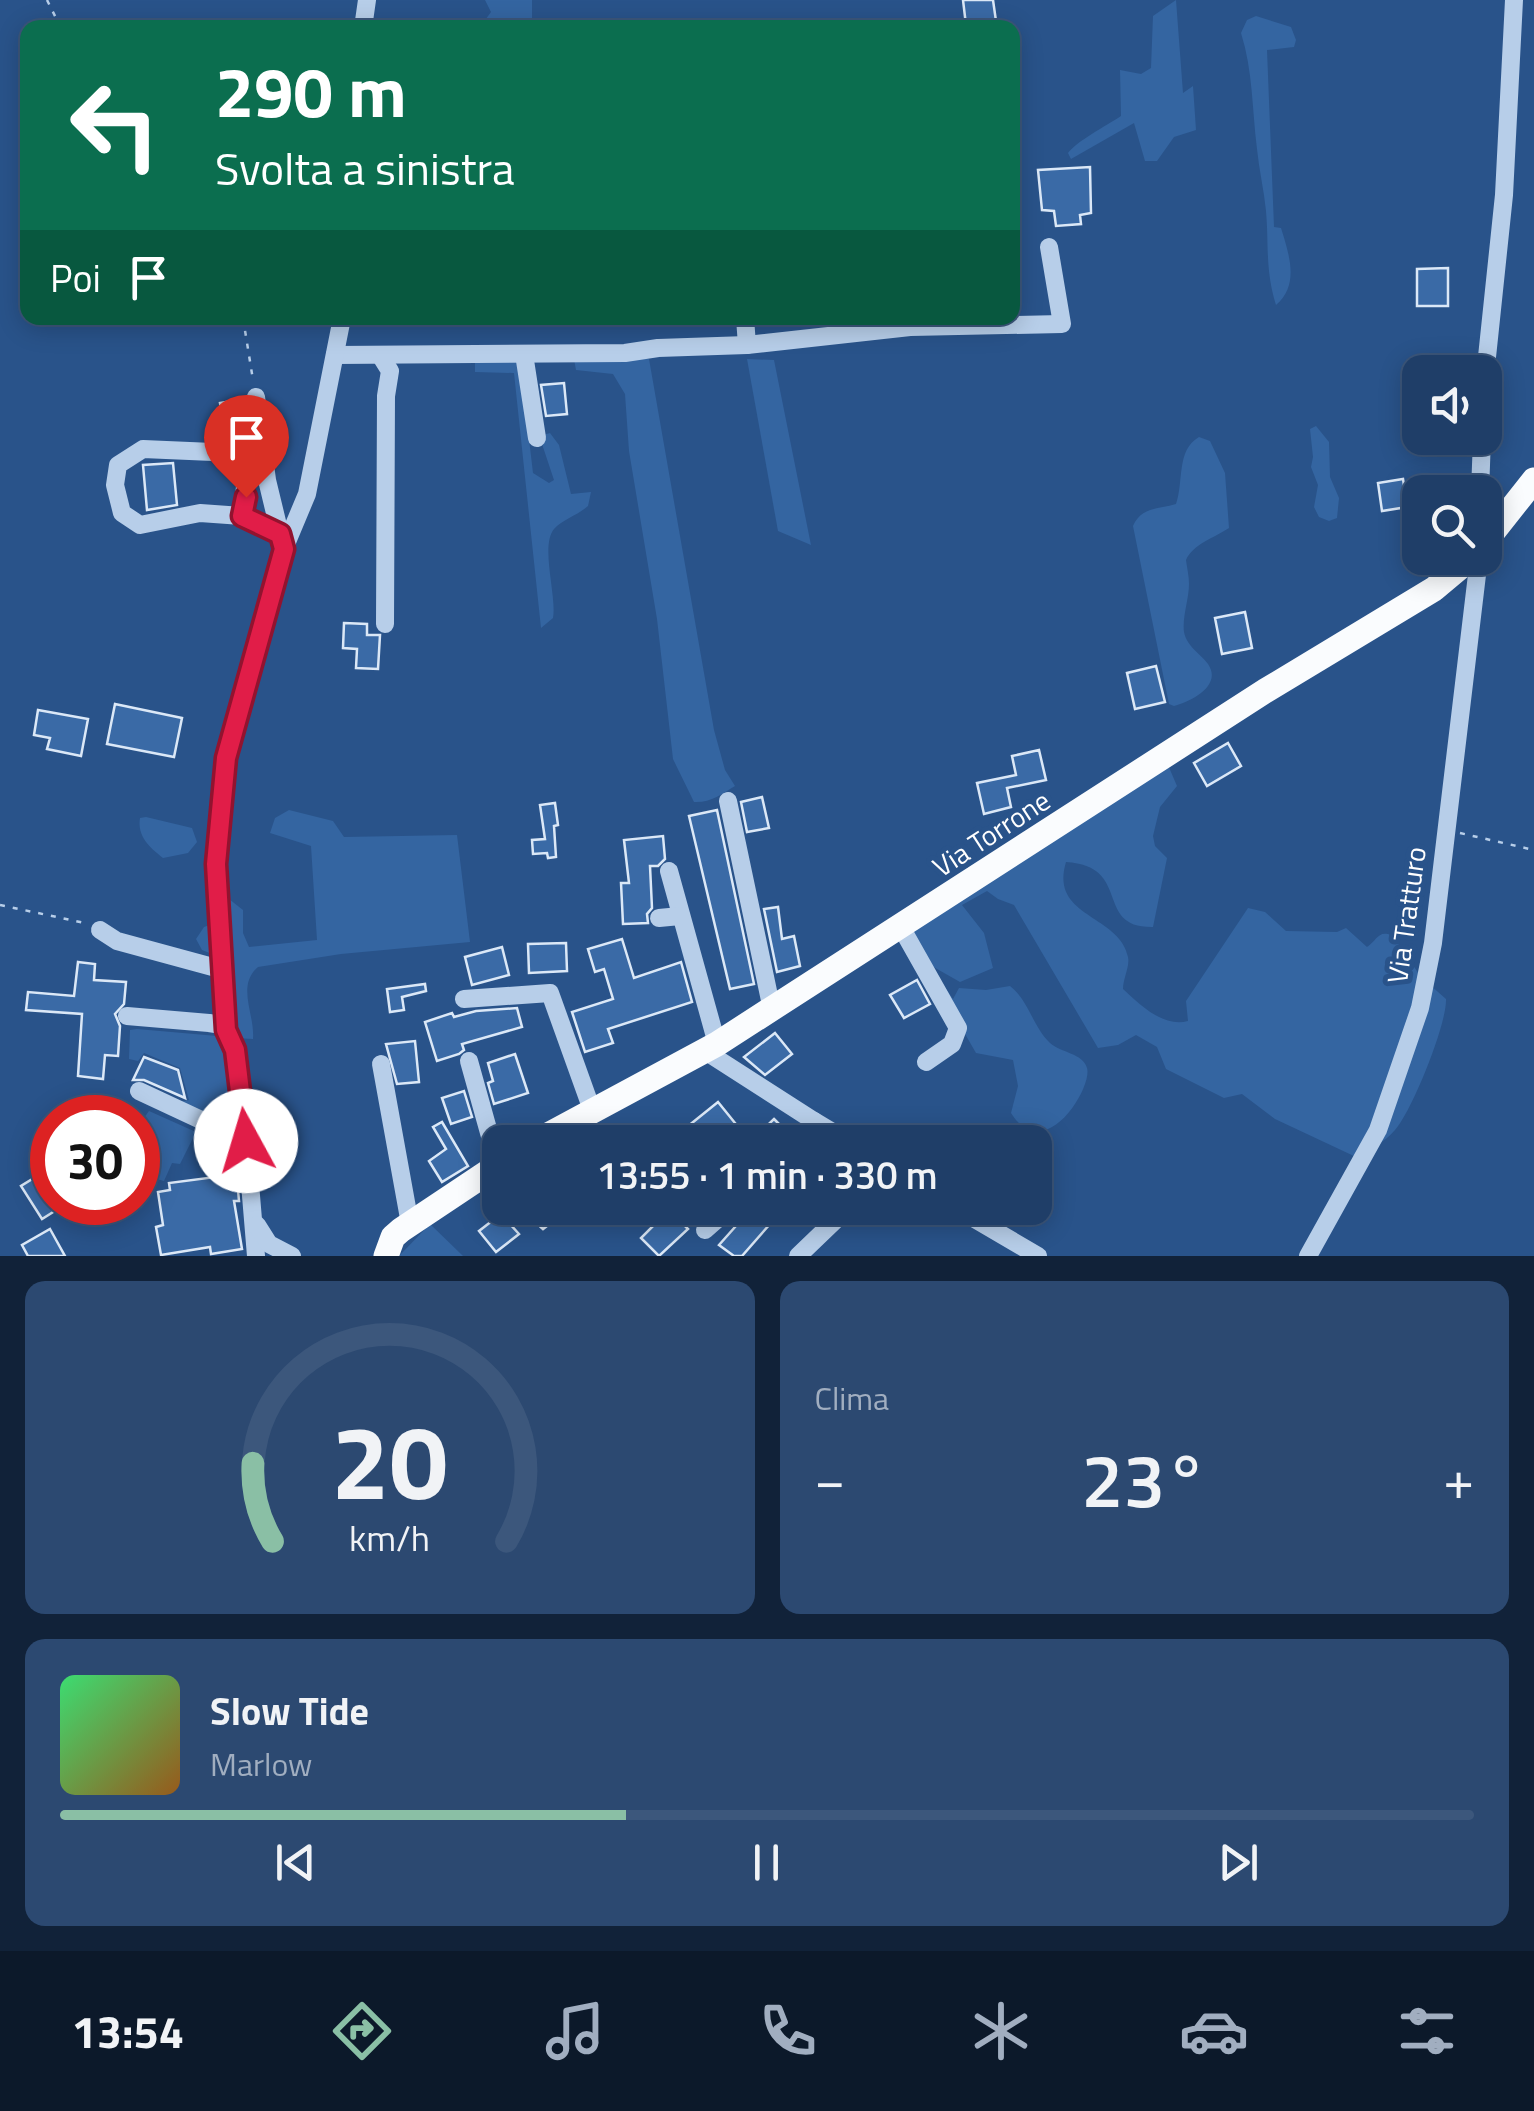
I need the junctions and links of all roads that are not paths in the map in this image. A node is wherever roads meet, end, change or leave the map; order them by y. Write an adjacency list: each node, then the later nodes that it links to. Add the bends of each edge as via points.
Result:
1 (1514, 0): 11 (street)
2 (1049, 247): 6 (street, via 1062,324)
3 (341, 325): 9 (street)
4 (745, 325): 7 (street)
5 (1011, 325): 7 (street, via 910,327)
6 (1020, 325)
7 (746, 345): 8 (street)
8 (524, 354): 10 (street); 13 (street)
9 (335, 355): 10 (street); 17 (street, via 307,494)
10 (380, 355): 20 (street, via 390,370)
11 (1487, 355)
12 (256, 397): 17 (street)
13 (537, 438)
14 (1534, 480): 16 (main road)
15 (242, 516): 15 (street, via 200,512 140,525 122,512 118,466 143,448 236,453 247,467); 17 (street)
16 (1502, 518)
17 (282, 542): 27 (street, via 226,758 216,864)
18 (1451, 575): 25 (main road, Via Torrone)
19 (1480, 575): 52 (street, Via Tratturo, via 1433,943 1406,1057 1378,1130)
20 (385, 624)
21 (728, 800): 29 (street)
22 (669, 872): 23 (street)
23 (680, 916): 24 (street); 32 (street)
24 (658, 918)
25 (901, 927): 29 (main road, Via Torrone); 34 (street, via 958,1028 952,1044)
26 (100, 930): 27 (street, via 117,941)
27 (220, 970): 31 (street)
28 (464, 1000): 37 (street, via 550,994)
29 (772, 1010): 32 (main road, Via Torrone)
30 (127, 1016): 31 (street)
31 (226, 1030): 43 (street, via 235,1050)
32 (711, 1048): 37 (main road, Via Torrone); 38 (street)
33 (469, 1061): 39 (street)
34 (926, 1062)
35 (381, 1064): 46 (street)
36 (138, 1091): 43 (street)
37 (592, 1110): 40 (main road, Via Torrone)
38 (814, 1121): 41 (street); 42 (street)
39 (488, 1125)
40 (565, 1125)
41 (813, 1125)
42 (821, 1125)
43 (246, 1141): 45 (street)
44 (482, 1175): 46 (main road)
45 (254, 1222): 53 (street); 54 (street, via 268,1244)
46 (410, 1224): 51 (main road)
47 (711, 1225): 50 (street)
48 (830, 1225): 55 (street)
49 (985, 1225): 56 (street)
50 (705, 1230)
51 (382, 1255)
52 (1312, 1255)
53 (256, 1256)
54 (292, 1256)
55 (798, 1256)
56 (1038, 1256)

